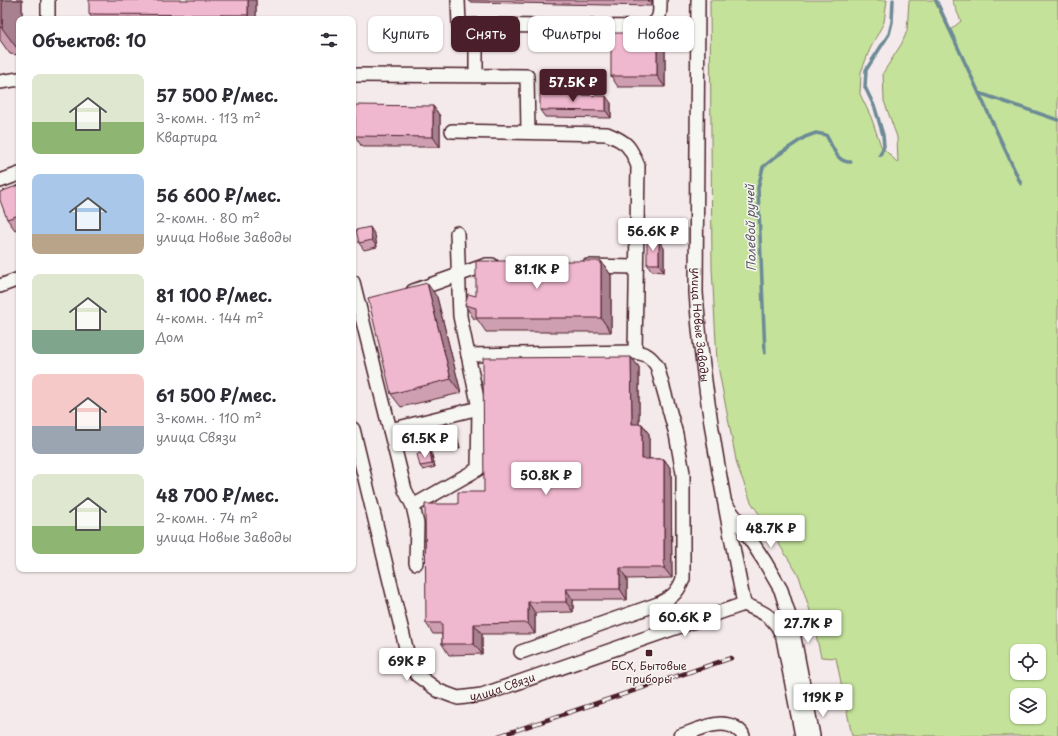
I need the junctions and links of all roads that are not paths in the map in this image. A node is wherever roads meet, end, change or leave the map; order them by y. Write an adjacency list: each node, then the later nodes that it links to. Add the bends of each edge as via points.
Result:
1 (48, 0): 5 (street)
2 (458, 0): 6 (street)
3 (660, 0): 7 (street, via 659,16 655,24 647,28)
4 (698, 0): 33 (street, улица Новые Заводы, via 696,292 702,362)
5 (48, 16)
6 (459, 16)
7 (520, 26)
8 (476, 52): 10 (street)
9 (356, 75): 10 (street)
10 (476, 76): 14 (street, via 527,76)
11 (16, 79): 12 (street)
12 (0, 82)
13 (452, 131): 14 (street)
14 (528, 132): 20 (street, via 607,134 620,139 631,150 638,166)
15 (16, 175): 16 (street)
16 (0, 181)
17 (457, 233): 21 (street)
18 (502, 265): 21 (street, via 486,265)
19 (573, 266): 20 (street)
20 (636, 267): 28 (street)
21 (458, 274): 25 (street); 29 (street, via 460,316)
22 (16, 280): 23 (street)
23 (0, 286)
24 (356, 294): 27 (street)
25 (400, 296)
26 (372, 304): 27 (street)
27 (359, 307): 31 (street)
28 (635, 352): 29 (street); 37 (street, via 645,353 657,366 676,434 683,473 683,579 678,590 664,601)
29 (468, 355): 30 (street)
30 (479, 408): 31 (street); 34 (street, via 478,469)
31 (390, 430): 34 (street, via 405,490)
32 (356, 441): 36 (street, улица Связи, via 409,660 417,675 439,691 458,698 482,695)
33 (725, 504): 36 (street, улица Новые Заводы); 41 (street, улица Новые Заводы, via 781,590 791,622)
34 (413, 506): 35 (street, via 417,524)
35 (416, 563)
36 (744, 604): 40 (street, via 763,612 780,628)
37 (521, 652)
38 (680, 736): 39 (street, via 718,723 731,724)
39 (743, 736)
40 (802, 736)
41 (813, 736)

